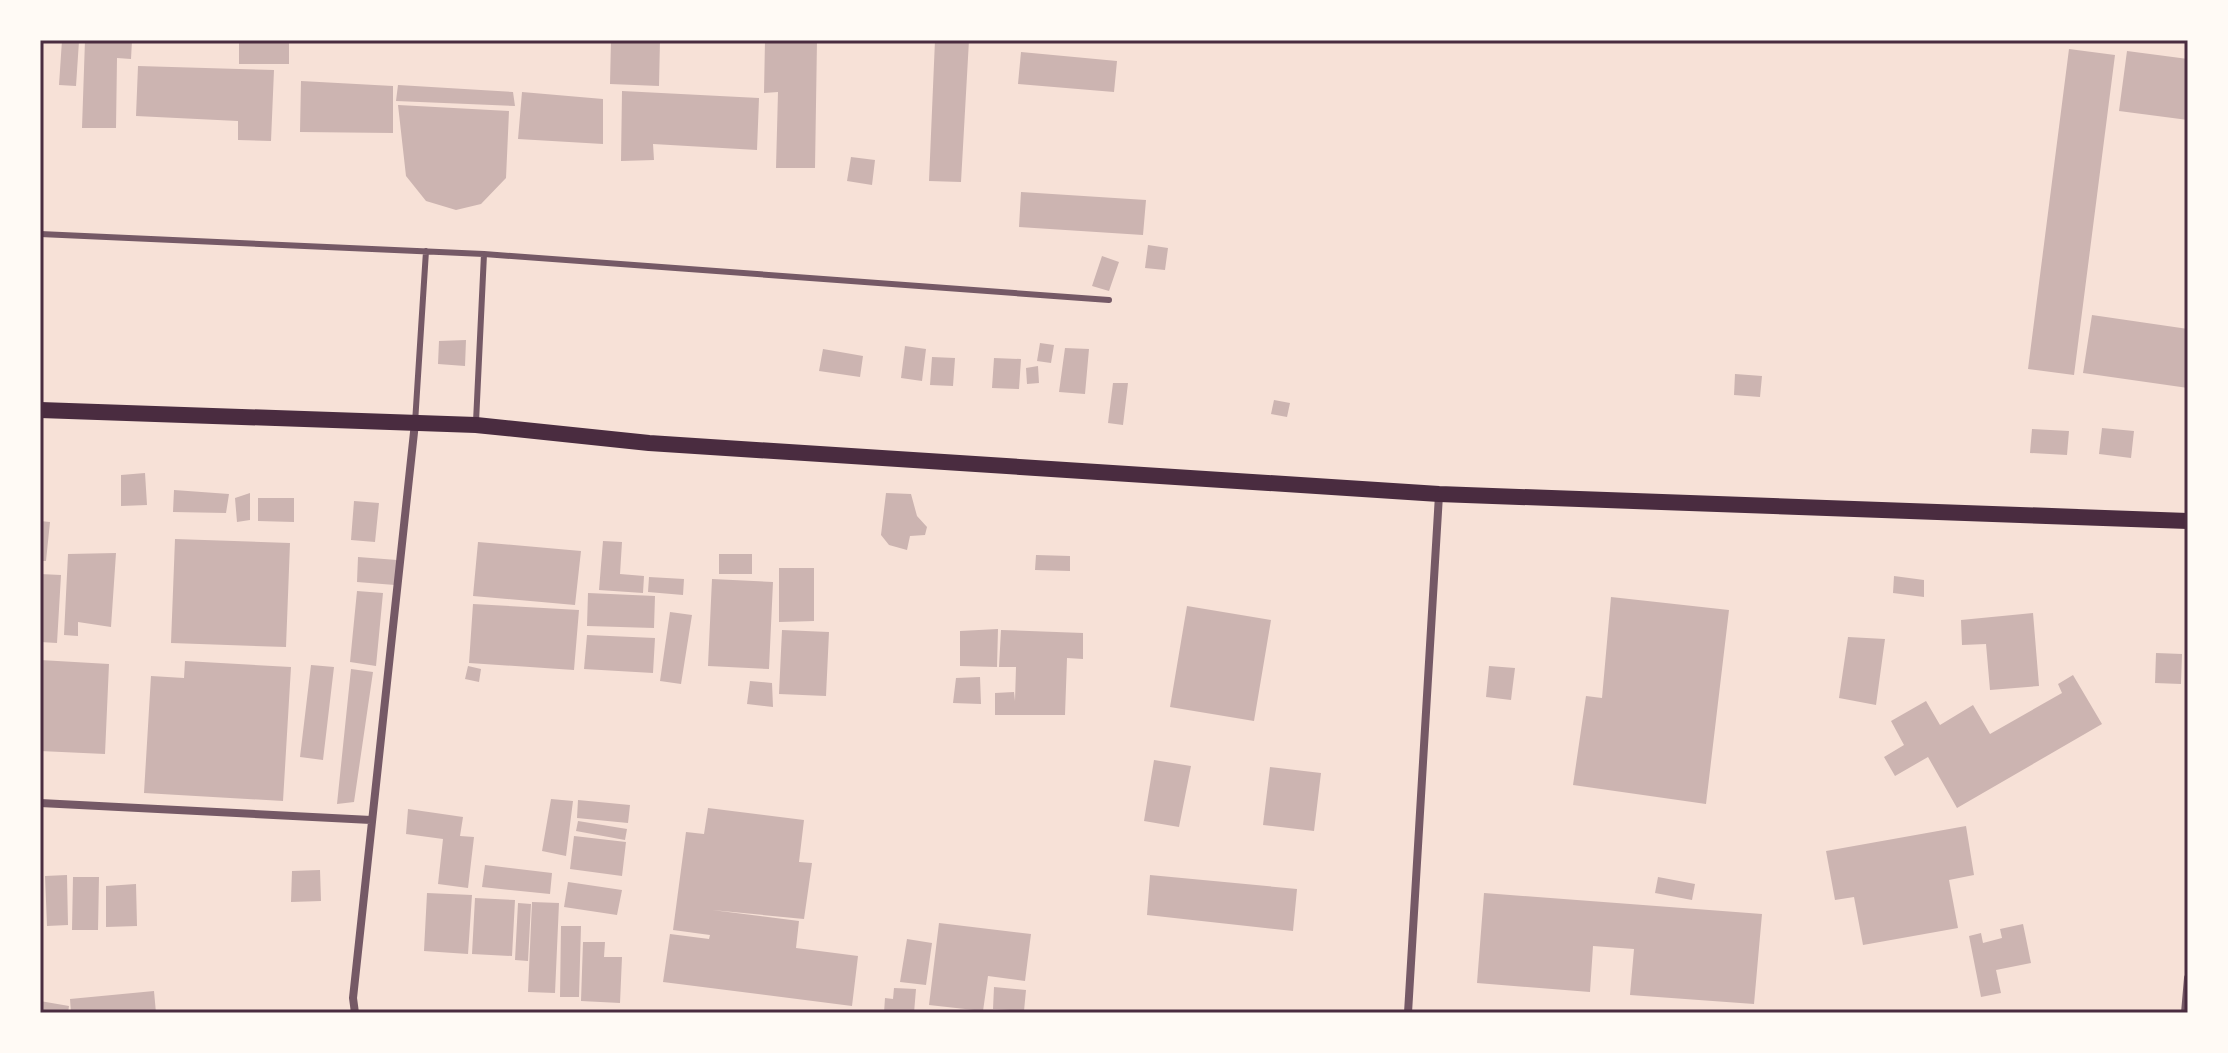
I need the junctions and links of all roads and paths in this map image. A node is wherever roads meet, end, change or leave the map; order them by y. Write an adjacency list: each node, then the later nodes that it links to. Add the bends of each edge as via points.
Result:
1 (40, 234): 2 (lane)
2 (426, 251): 3 (lane); 6 (lane)
3 (484, 254): 4 (lane); 7 (lane)
4 (1109, 300)
5 (40, 410): 6 (main road)
6 (415, 423): 7 (main road); 11 (street)
7 (476, 425): 8 (main road, via 649,443)
8 (1439, 494): 9 (main road); 14 (street)
9 (2188, 521)
10 (40, 803): 11 (street)
11 (371, 820): 13 (street)
12 (2188, 978): 15 (street)
13 (355, 1013)
14 (1408, 1013)
15 (2185, 1013)

